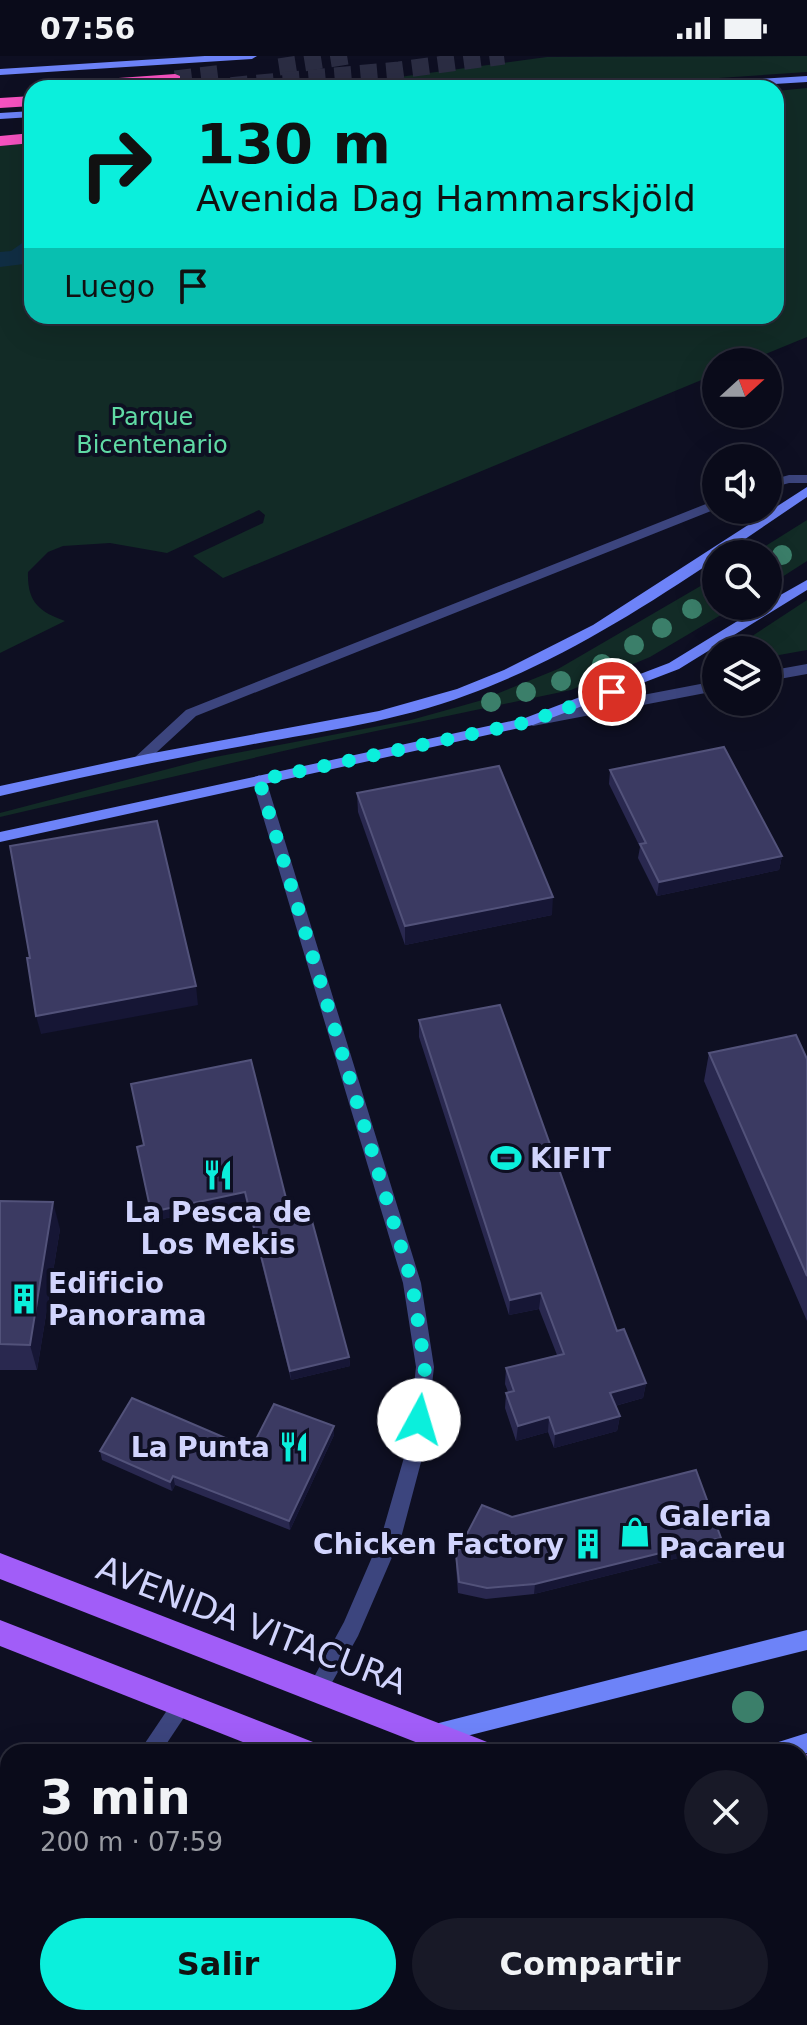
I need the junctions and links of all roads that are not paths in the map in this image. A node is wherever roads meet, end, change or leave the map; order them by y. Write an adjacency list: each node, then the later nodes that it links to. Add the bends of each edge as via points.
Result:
1 (252, 56): 2 (main road)
2 (0, 72)
3 (175, 79): 5 (highway)
4 (807, 79): 6 (main road)
5 (161, 80)
6 (784, 80)
7 (24, 90): 8 (highway)
8 (0, 91)
9 (24, 102): 10 (highway)
10 (0, 103)
11 (24, 114): 12 (main road)
12 (0, 116)
13 (24, 139): 14 (highway)
14 (0, 141)
15 (807, 479): 16 (street)
16 (782, 481)
17 (807, 491): 24 (main road, via 603,625 532,664 463,692 343,723)
18 (702, 510): 24 (street, via 191,713)
19 (807, 584): 23 (main road, via 674,666)
20 (807, 669): 21 (street)
21 (782, 673)
22 (702, 689): 23 (street)
23 (528, 722): 25 (main road)
24 (140, 759): 26 (main road)
25 (259, 780): 27 (main road); 31 (street, via 412,1283 425,1367 416,1447 392,1534 351,1629)
26 (0, 791)
27 (0, 837)
28 (0, 1566): 31 (main road, AVENIDA VITACURA)
29 (0, 1633): 32 (main road)
30 (807, 1640): 33 (main road)
31 (318, 1688): 33 (main road, AVENIDA VITACURA)
32 (183, 1704): 34 (street); 35 (main road)
33 (435, 1734): 36 (main road, AVENIDA VITACURA)
34 (155, 1744)
35 (283, 1744)
36 (458, 1744)

